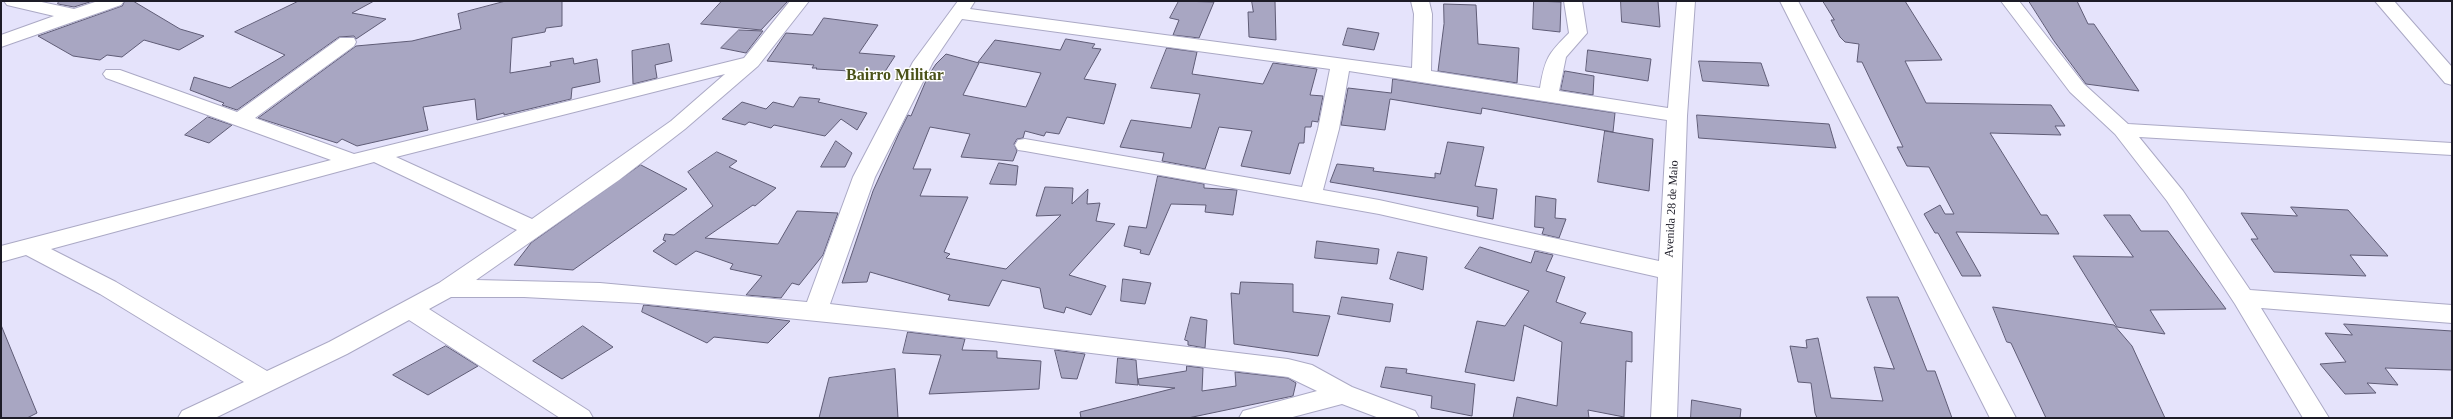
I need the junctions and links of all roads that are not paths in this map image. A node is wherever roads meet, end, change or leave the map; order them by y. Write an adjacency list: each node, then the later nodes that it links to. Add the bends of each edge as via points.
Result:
1 (13, 1): 10 (street)
2 (116, 1): 12 (street)
3 (800, 1): 16 (street)
4 (1420, 1): 19 (street, via 1423,14)
5 (1573, 1): 21 (street, via 1578,33 1558,54)
6 (1686, 1): 22 (street, Avenida 28 de Maio)
7 (1789, 1): 46 (street)
8 (2010, 1): 24 (street, via 2077,88)
9 (2384, 1): 20 (street)
10 (56, 5): 12 (street); 13 (street)
11 (963, 7): 17 (street); 37 (street, via 923,62 864,177)
12 (74, 15): 13 (street)
13 (23, 33): 14 (street)
14 (1, 41)
15 (346, 42): 23 (street)
16 (751, 62): 27 (street); 30 (street, via 678,125)
17 (1341, 63): 19 (street); 29 (street, via 1328,138)
18 (113, 74): 23 (street)
19 (1421, 75): 21 (street)
20 (2452, 79)
21 (1548, 96): 22 (street)
22 (1677, 116): 33 (street, Avenida 28 de Maio)
23 (241, 119): 28 (street)
24 (2122, 130): 26 (street); 35 (street, via 2175,196)
25 (1024, 145): 29 (street)
26 (2452, 149)
27 (374, 155): 28 (street); 30 (street)
28 (353, 161): 31 (street)
29 (1311, 194): 33 (street, via 1572,248)
30 (535, 229): 34 (street)
31 (29, 247): 32 (street); 39 (street, via 108,288)
32 (1, 254)
33 (1669, 271): 45 (street, Avenida 28 de Maio)
34 (447, 289): 36 (street); 37 (street, via 598,290)
35 (2242, 298): 38 (street); 47 (street)
36 (410, 309): 39 (street, via 338,348); 42 (street)
37 (816, 311): 40 (street, via 1288,368 1303,372)
38 (2452, 314)
39 (265, 382): 41 (street)
40 (1343, 394): 43 (street); 44 (street)
41 (191, 418)
42 (580, 418)
43 (1252, 418)
44 (1406, 418)
45 (1664, 418)
46 (2003, 418)
47 (2316, 418)

